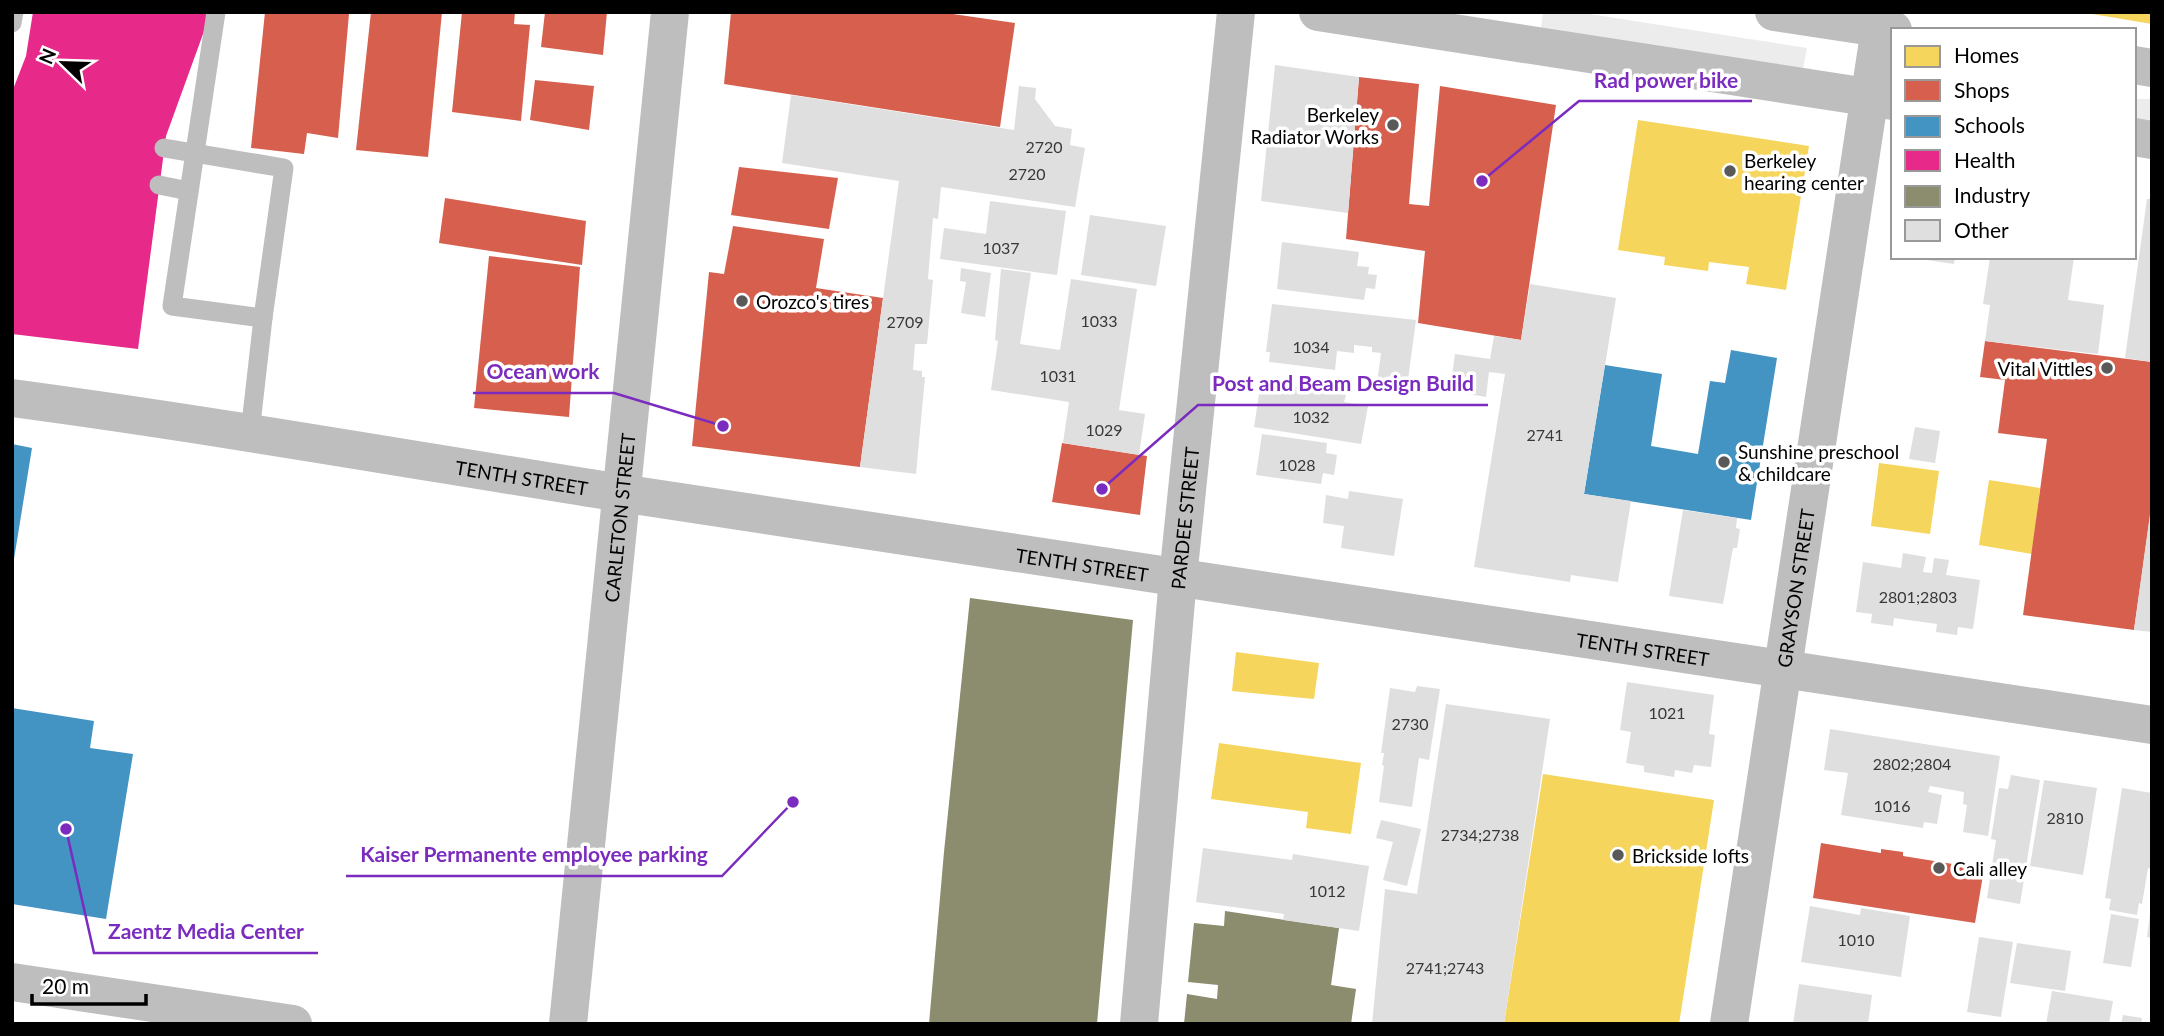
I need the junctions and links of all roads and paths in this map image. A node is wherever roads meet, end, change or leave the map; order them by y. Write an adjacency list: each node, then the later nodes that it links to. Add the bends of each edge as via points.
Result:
1 (14, 12): 7 (lane)
2 (216, 12): 12 (lane)
3 (670, 12): 18 (street, CARLETON STREET)
4 (1236, 12): 19 (street, PARDEE STREET)
5 (1318, 12): 8 (street)
6 (1774, 12): 9 (street)
7 (12, 23)
8 (1464, 23): 10 (street)
9 (1887, 29): 10 (street, GRAYSON STREET)
10 (1882, 99): 20 (street, GRAYSON STREET)
11 (164, 148): 12 (lane)
12 (195, 153): 14 (lane); 15 (lane, via 284,168)
13 (159, 185): 14 (lane)
14 (189, 191): 15 (lane, via 172,306)
15 (263, 318): 17 (lane)
16 (12, 398): 17 (street, TENTH STREET)
17 (250, 433): 18 (street, TENTH STREET)
18 (621, 493): 19 (street, TENTH STREET); 24 (street, CARLETON STREET)
19 (1178, 578): 20 (street, TENTH STREET); 25 (street, PARDEE STREET)
20 (1784, 670): 21 (street, TENTH STREET); 26 (street, GRAYSON STREET)
21 (2152, 725)
22 (12, 982): 23 (street)
23 (293, 1024)
24 (568, 1024)
25 (1139, 1024)
26 (1729, 1024)

